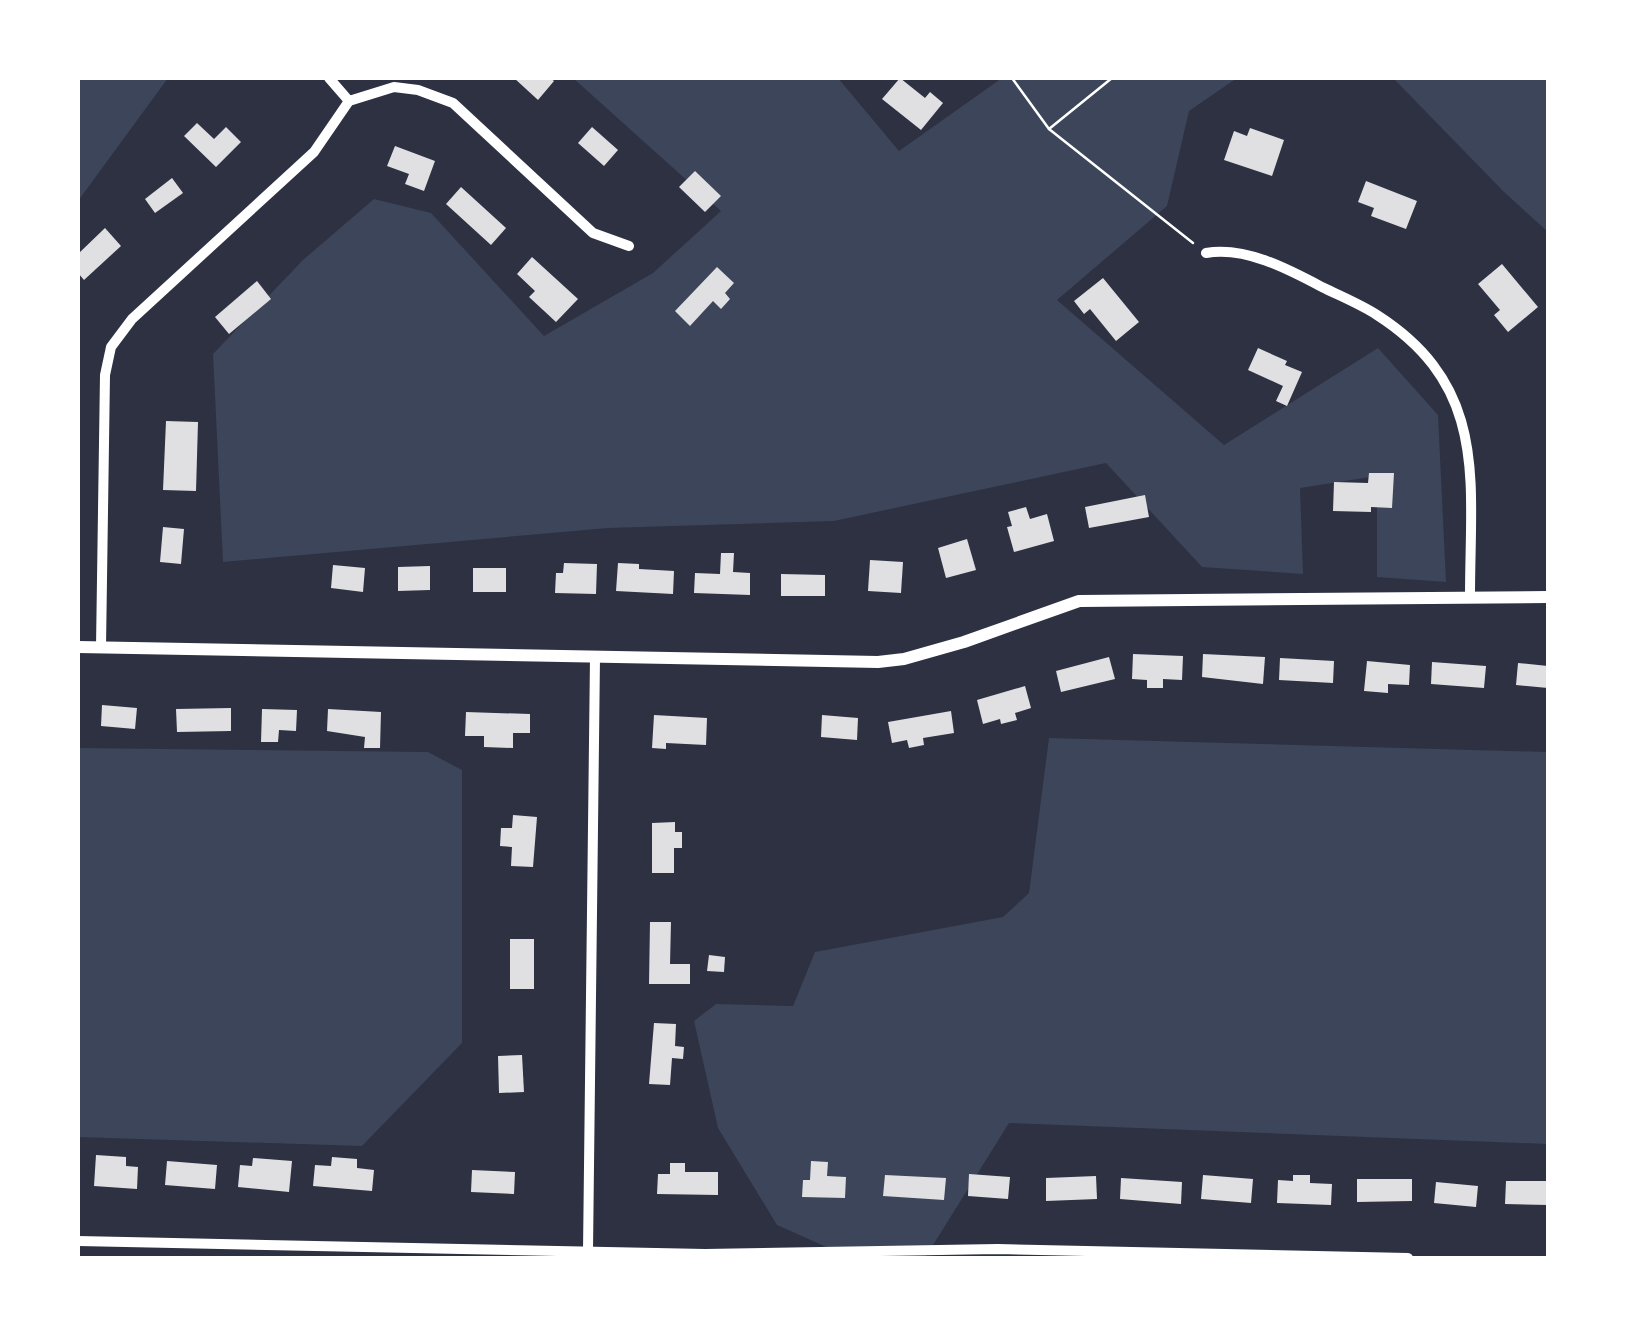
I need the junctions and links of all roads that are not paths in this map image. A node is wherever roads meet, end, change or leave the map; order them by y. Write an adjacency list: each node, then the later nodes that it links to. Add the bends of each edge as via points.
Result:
1 (329, 78): 2 (street)
2 (349, 100): 3 (street, via 394,87 453,103 593,233); 8 (street, via 314,152 132,319 111,347 105,375)
3 (630, 246)
4 (1206, 253): 5 (street, via 1256,258 1359,306 1398,330 1438,371 1453,393 1468,442)
5 (1470, 596): 6 (street); 9 (street, via 1079,600 964,642 878,662)
6 (1548, 596)
7 (78, 647): 8 (street)
8 (101, 647): 9 (street)
9 (595, 657): 11 (street)
10 (78, 1241): 11 (street)
11 (588, 1251): 12 (street)
12 (705, 1256): 13 (street, via 998,1249)
13 (1408, 1258)

